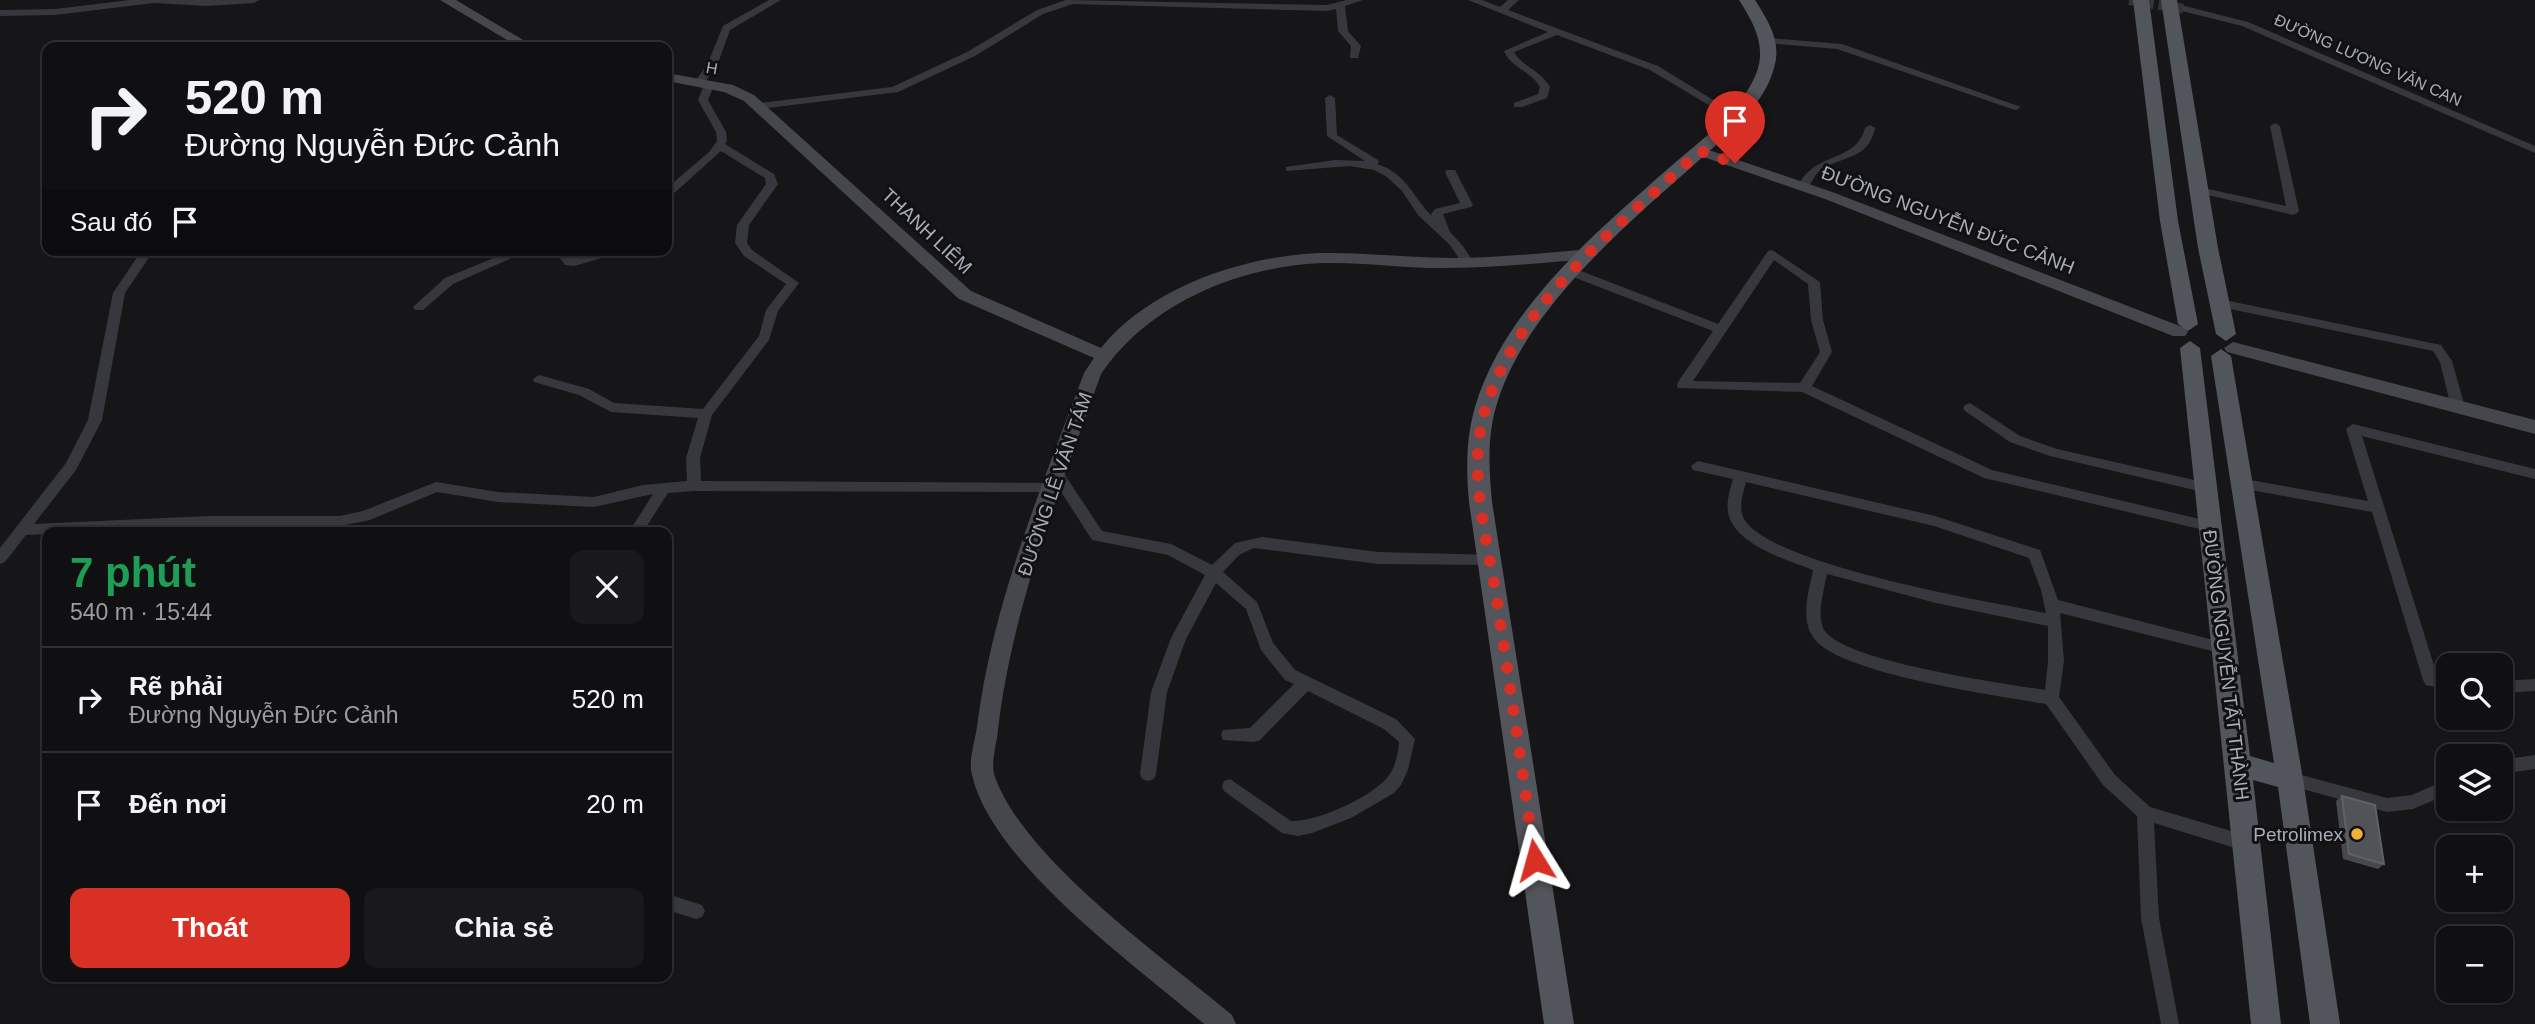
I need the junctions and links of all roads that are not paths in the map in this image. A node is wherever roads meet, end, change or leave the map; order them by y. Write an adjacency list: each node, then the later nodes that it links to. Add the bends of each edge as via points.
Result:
1 (254, 0): 14 (street, via 154,1)
2 (447, 0): 17 (street)
3 (776, 0): 22 (street, via 726,28)
4 (1072, 0): 11 (street); 24 (street, via 1040,12 971,54 894,90)
5 (1357, 0): 11 (street)
6 (1473, 0): 13 (street)
7 (1514, 0): 13 (street)
8 (1747, 0): 16 (main road)
9 (2141, 0): 19 (main road, ĐƯỜNG NGUYỄN TẤT THÀNH)
10 (2169, 0): 20 (main road, ĐƯỜNG NGUYỄN TẤT THÀNH)
11 (1341, 7): 18 (street, via 1343,31 1356,46)
12 (2185, 9): 31 (street, ĐƯỜNG LƯƠNG VĂN CAN, via 2245,23)
13 (1500, 12): 15 (street)
14 (0, 13)
15 (1555, 33): 25 (street, via 1509,51 1514,60 1538,73 1545,87 1543,96); 27 (street, via 1654,68)
16 (1769, 41): 26 (street, via 1838,46); 27 (main road, via 1767,72)
17 (510, 42)
18 (1354, 56)
19 (2148, 64): 20 (main road); 50 (main road, ĐƯỜNG NGUYỄN TẤT THÀNH)
20 (2180, 69): 38 (main road, ĐƯỜNG NGUYỄN TẤT THÀNH)
21 (672, 78): 22 (street, H)
22 (704, 84): 24 (street, H, via 727,88); 30 (street, via 703,100 721,132)
23 (1330, 98): 34 (street, via 1332,136)
24 (754, 102): 52 (street, THANH LIÊM, via 965,295)
25 (1518, 105)
26 (2016, 107)
27 (1736, 117): 32 (main road)
28 (2275, 126): 38 (street, via 2293,211)
29 (1870, 128): 36 (street, via 1870,139 1863,146 1815,170)
30 (720, 146): 37 (street); 57 (street, via 770,176 772,184 743,225 741,243 748,253 793,283 772,310 765,337)
31 (2535, 150)
32 (1700, 151): 36 (street, ĐƯỜNG NGUYỄN ĐỨC CẢNH); 40 (main road)
33 (1290, 169): 34 (street, via 1348,162)
34 (1386, 172): 39 (street, via 1402,183 1425,216)
35 (1451, 172): 39 (street, via 1467,205 1439,211)
36 (1804, 186): 50 (street, ĐƯỜNG NGUYỄN ĐỨC CẢNH)
37 (672, 189)
38 (2199, 190): 47 (main road, ĐƯỜNG NGUYỄN TẤT THÀNH)
39 (1446, 231): 45 (street)
40 (1590, 254): 45 (street, ĐƯỜNG LÊ VĂN TÁM); 46 (main road)
41 (144, 256): 72 (street, via 119,293 95,420 71,467)
42 (509, 256): 48 (street, via 449,281)
43 (564, 256): 44 (street, via 569,262)
44 (594, 256)
45 (1468, 262): 52 (street, ĐƯỜNG LÊ VĂN TÁM, via 1306,259 1237,273 1190,292 1141,320)
46 (1572, 272): 49 (street); 74 (main road, via 1526,326 1486,405 1478,462 1479,502)
47 (2220, 303): 51 (main road, ĐƯỜNG NGUYỄN TẤT THÀNH); 55 (street, via 2437,348 2446,361)
48 (419, 307)
49 (1719, 328): 54 (street, via 1683,385); 54 (street, via 1772,254 1814,282 1826,352)
50 (2186, 334): 51 (main road); 51 (main road, via 2207,324); 65 (main road, ĐƯỜNG NGUYỄN TẤT THÀNH)
51 (2227, 346): 55 (street); 63 (main road, ĐƯỜNG NGUYỄN TẤT THÀNH)
52 (1102, 355): 62 (street, ĐƯỜNG LÊ VĂN TÁM)
53 (539, 379): 57 (street, via 584,392 611,407)
54 (1804, 388): 68 (street, via 1989,474)
55 (2458, 407): 58 (street)
56 (1970, 408): 65 (street, via 2015,439 2055,453)
57 (706, 414): 64 (street, via 693,458)
58 (2535, 427)
59 (1698, 466): 61 (street)
60 (2535, 474): 67 (street, via 2353,429)
61 (1741, 476): 75 (street, via 1733,507 1745,531); 77 (street, via 1934,521 2021,547 2035,554)
62 (1053, 481): 64 (street); 76 (street, via 1097,536 1171,550); 96 (street, ĐƯỜNG LÊ VĂN TÁM, via 1002,638 982,773 996,806 1019,840 1073,897)
63 (2239, 483): 67 (street); 89 (main road, ĐƯỜNG NGUYỄN TẤT THÀNH)
64 (694, 486): 66 (street)
65 (2203, 486): 68 (main road, ĐƯỜNG NGUYỄN TẤT THÀNH)
66 (664, 488): 69 (street, via 594,502 498,497 436,487 365,516 340,521); 70 (street)
67 (2377, 508): 79 (street, via 2431,680)
68 (2208, 526): 78 (main road, ĐƯỜNG NGUYỄN TẤT THÀNH)
69 (84, 527)
70 (639, 527)
71 (42, 529): 72 (street)
72 (22, 530): 73 (street)
73 (0, 558)
74 (1491, 559): 76 (street, via 1378,558 1255,542 1231,554); 97 (main road)
75 (1821, 566): 77 (street, via 1876,584); 83 (street, via 1815,624 1830,647 1987,689)
76 (1214, 573): 80 (street, via 1252,606 1266,646); 88 (street, via 1179,638 1158,692)
77 (2055, 613): 78 (street); 83 (street, via 2058,663)
78 (2224, 648): 86 (main road, ĐƯỜNG NGUYỄN TẤT THÀNH)
79 (2436, 681)
80 (1304, 685): 84 (street, via 1254,735); 90 (street, via 1390,724 1407,739 1406,755 1394,781 1384,792 1314,826 1294,830)
81 (2535, 685): 82 (street)
82 (2513, 686)
83 (2051, 698): 92 (street, via 2109,780)
84 (1229, 735)
85 (2535, 762): 87 (street)
86 (2239, 765): 89 (main road); 93 (main road, ĐƯỜNG NGUYỄN TẤT THÀNH)
87 (2513, 765)
88 (1148, 774)
89 (2290, 779): 91 (street, via 2387,804 2413,802); 100 (main road, ĐƯỜNG NGUYỄN TẤT THÀNH)
90 (1230, 786)
91 (2436, 791)
92 (2145, 813): 93 (street); 98 (street, via 2150,918)
93 (2249, 845): 99 (main road, ĐƯỜNG NGUYỄN TẤT THÀNH)
94 (672, 904): 95 (street)
95 (696, 911)
96 (1223, 1024)
97 (1559, 1024)
98 (2170, 1024)
99 (2266, 1024)
100 (2325, 1024)

